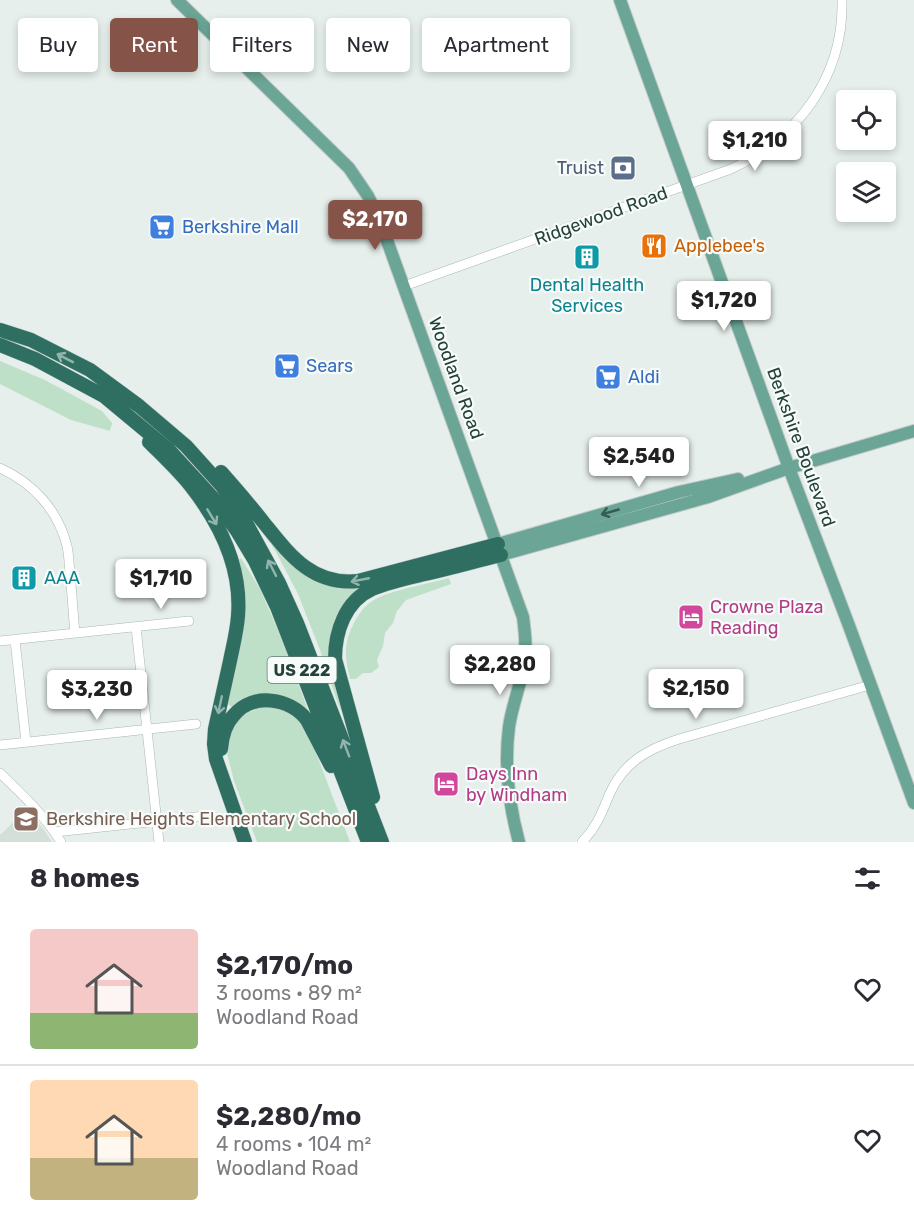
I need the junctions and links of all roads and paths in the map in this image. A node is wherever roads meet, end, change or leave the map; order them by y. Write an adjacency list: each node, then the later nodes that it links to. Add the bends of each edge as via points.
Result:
1 (177, 0): 5 (main road, Woodland Road, via 349,168 373,205)
2 (620, 0): 4 (main road, Berkshire Boulevard)
3 (842, 0): 4 (street, Ridgewood Road, via 839,37 829,70 798,120 779,140 751,159)
4 (687, 185): 5 (street, Ridgewood Road); 14 (main road, Berkshire Boulevard)
5 (404, 286): 15 (main road, Woodland Road)
6 (0, 330): 10 (highway, US 222, one-way to 6, via 31,340)
7 (0, 345): 9 (highway, US 222)
8 (0, 350): 9 (highway)
9 (35, 359): 11 (highway, US 222)
10 (90, 370): 15 (highway, one-way to 10, via 358,581 320,576 288,553 232,484 167,418 143,399); 37 (highway, US 222, one-way to 10, via 297,623 244,519 222,486 186,446)
11 (104, 396): 33 (highway, one-way to 33, via 189,484 230,552 237,579 238,618 213,744); 36 (highway, US 222, via 169,450 213,498 255,561 277,607)
12 (914, 431): 14 (main road)
13 (0, 468): 18 (street, via 31,487 57,520 67,547)
14 (789, 468): 15 (main road, via 679,492); 21 (main road, Berkshire Boulevard)
15 (500, 549): 37 (highway, via 370,590 349,608 342,623 335,659); 38 (main road, Woodland Road, via 524,617 526,645 507,749 509,799)
16 (189, 621): 17 (street)
17 (136, 627): 18 (street); 23 (street)
18 (75, 633): 19 (street)
19 (15, 640): 20 (street); 24 (street)
20 (0, 641)
21 (870, 685): 27 (main road, Berkshire Boulevard); 39 (street, via 651,749 622,773 597,823)
22 (196, 724): 23 (street)
23 (147, 729): 24 (street); 29 (street)
24 (26, 742): 25 (street)
25 (0, 745)
26 (0, 773): 30 (street)
27 (914, 803)
28 (205, 816): 29 (street)
29 (156, 820): 30 (street); 32 (street)
30 (55, 832): 31 (street)
31 (61, 842)
32 (159, 842)
33 (245, 842)
34 (252, 842): 35 (highway, via 221,748 226,727 236,712 248,704 267,700 291,706 308,720)
35 (362, 842)
36 (368, 842)
37 (384, 842)
38 (519, 842)
39 (582, 842)

